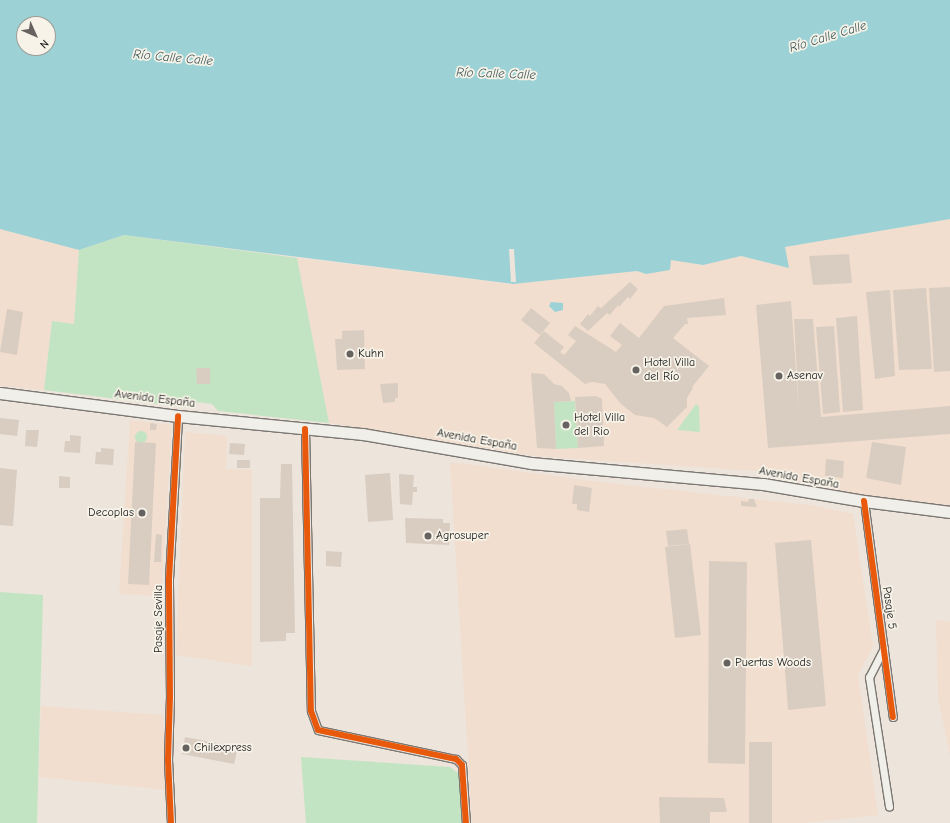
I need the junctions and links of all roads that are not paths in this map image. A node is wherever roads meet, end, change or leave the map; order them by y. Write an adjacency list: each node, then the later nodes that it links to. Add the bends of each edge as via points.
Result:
1 (0, 393): 2 (main road, Avenida España)
2 (178, 416): 3 (main road, Avenida España); 9 (street, Pasaje Sevilla, via 169,580 168,760)
3 (305, 429): 4 (main road, Avenida España, via 363,434 531,463 763,484); 10 (street, via 310,711 318,730 456,759 462,765)
4 (864, 502): 5 (main road, Avenida España); 6 (street, Pasaje 5)
5 (950, 512)
6 (884, 648): 7 (street, Pasaje 5); 8 (street, Pasaje 5, via 869,677)
7 (893, 717)
8 (889, 806)
9 (171, 823)
10 (466, 823)

